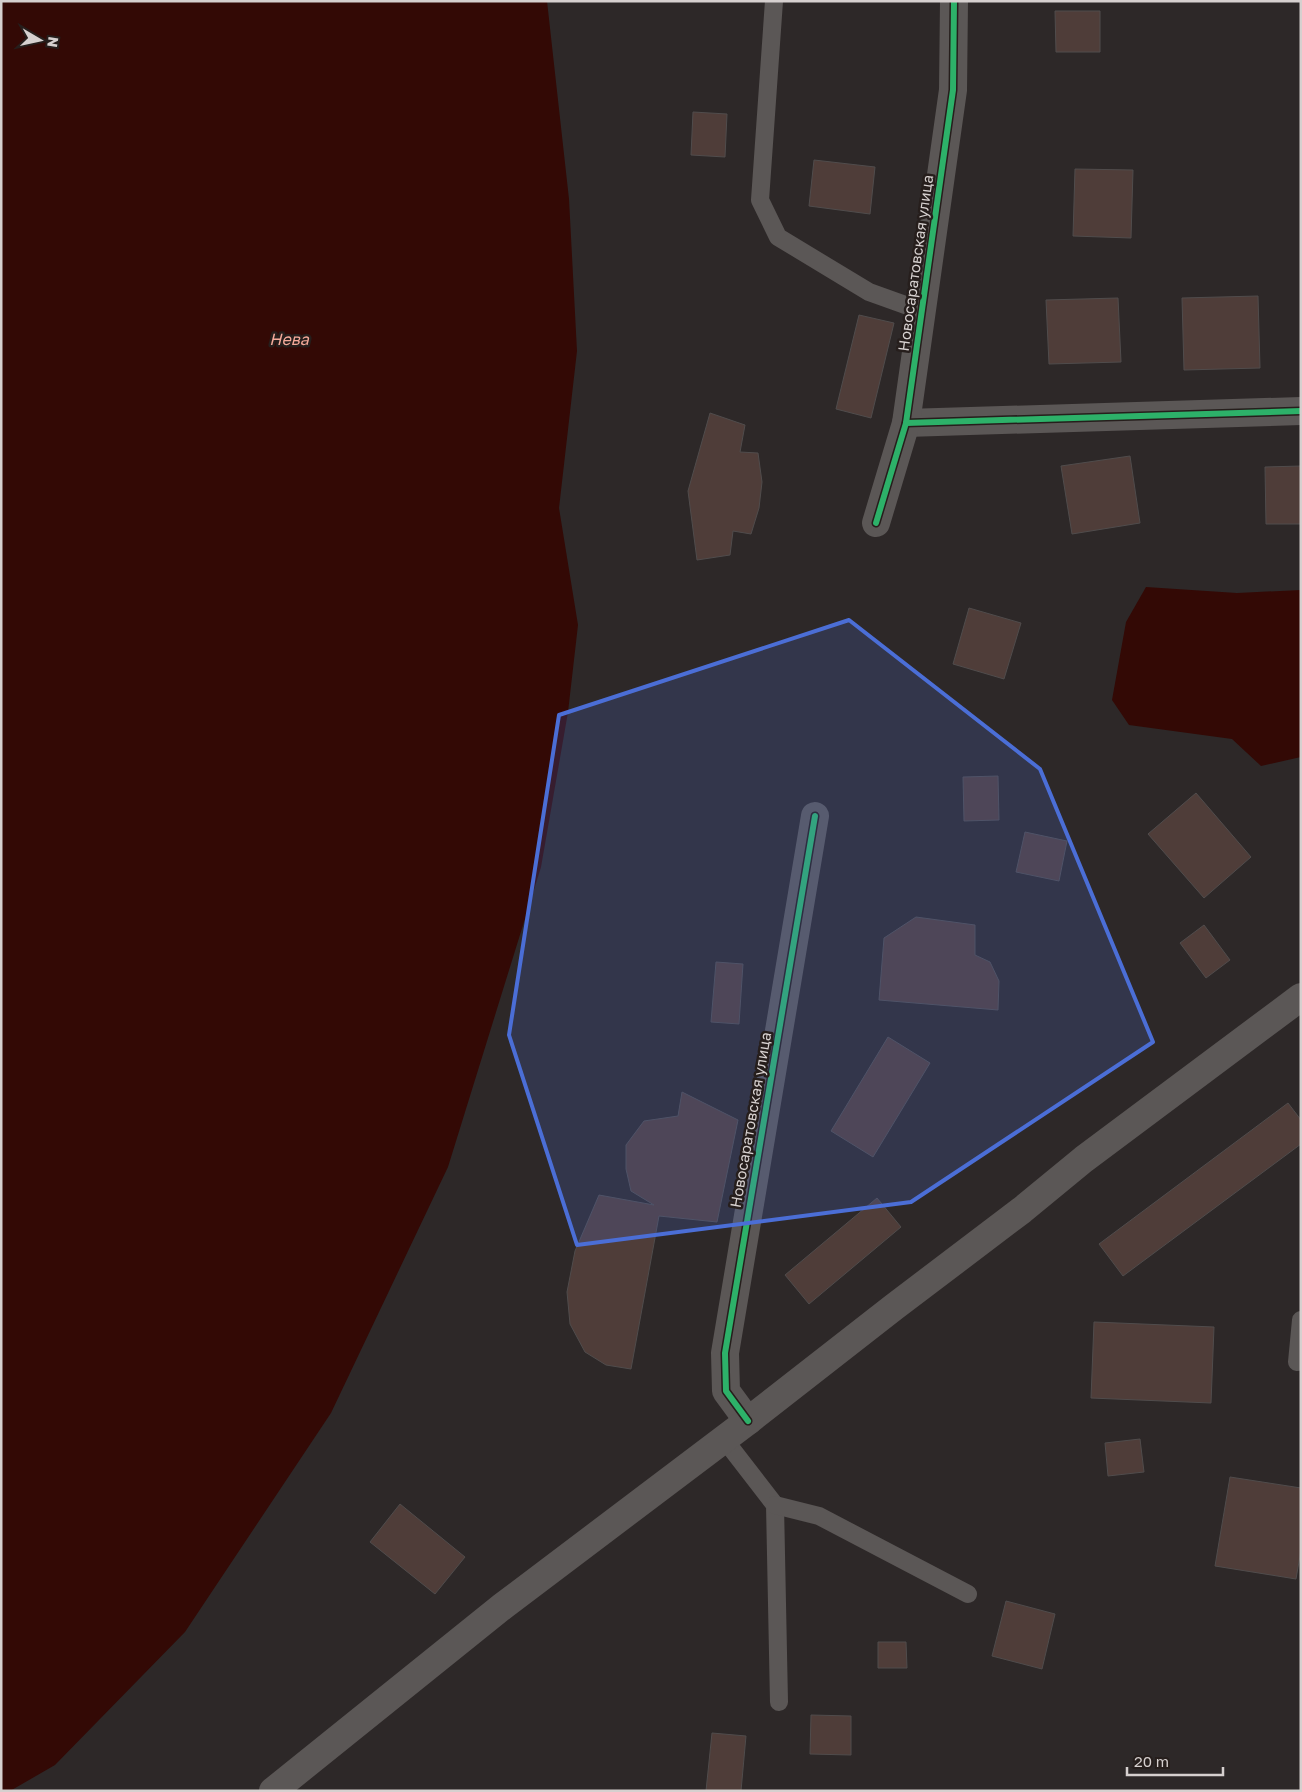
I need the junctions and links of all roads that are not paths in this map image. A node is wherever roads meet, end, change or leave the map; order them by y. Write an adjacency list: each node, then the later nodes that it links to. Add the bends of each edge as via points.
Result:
1 (774, 1): 3 (lane, via 760,200 770,222 778,237 869,292)
2 (954, 1): 3 (street, Новосаратовская улица, via 953,90)
3 (922, 310): 5 (street, Новосаратовская улица)
4 (1301, 411): 5 (street)
5 (906, 423): 6 (street, Новосаратовская улица)
6 (876, 523)
7 (814, 816): 11 (street, Новосаратовская улица, via 725,1353 726,1391)
8 (1301, 997): 11 (street, via 1084,1159)
9 (1301, 1320): 10 (lane)
10 (1297, 1362)
11 (748, 1421): 12 (street)
12 (724, 1439): 13 (lane); 16 (street, via 503,1606)
13 (775, 1505): 14 (lane, via 819,1516); 15 (lane)
14 (968, 1594)
15 (779, 1702)
16 (273, 1791)

